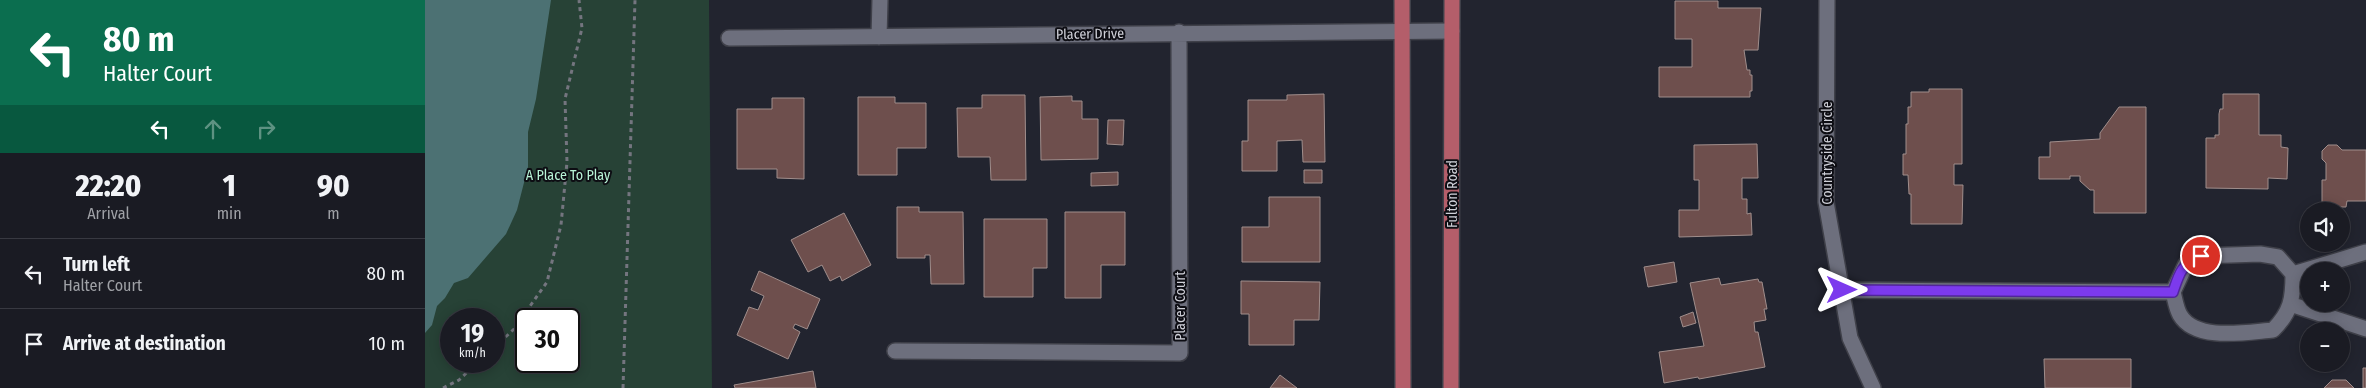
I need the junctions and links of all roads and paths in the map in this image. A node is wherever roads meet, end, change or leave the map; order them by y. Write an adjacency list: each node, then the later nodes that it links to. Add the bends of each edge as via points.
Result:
1 (579, 0): 18 (path, via 582,28 565,99 567,162 561,225 547,282)
2 (635, 0): 22 (path)
3 (879, 0): 10 (street)
4 (1402, 0): 7 (main road)
5 (1452, 0): 8 (main road, Fulton Road)
6 (1827, 0): 14 (street, Countryside Circle, via 1826,202)
7 (1402, 31): 8 (street, Placer Drive); 9 (street, Placer Drive); 23 (main road)
8 (1452, 31): 24 (main road, Fulton Road)
9 (1179, 32): 10 (street, Placer Drive); 19 (street, Placer Court, via 1180,353)
10 (879, 37): 11 (street, Placer Drive)
11 (729, 38)
12 (2366, 252): 13 (street)
13 (2293, 274): 15 (street, via 2278,257 2260,254 2201,256 2186,264); 16 (street)
14 (1842, 290): 15 (street); 25 (street, Countryside Circle, via 1850,338)
15 (2173, 292): 16 (street, via 2181,316 2198,330 2215,334 2273,330 2286,317)
16 (2290, 304): 17 (street)
17 (2366, 329)
18 (505, 338)
19 (895, 351)
20 (466, 373): 21 (path)
21 (443, 388)
22 (623, 388)
23 (1403, 388)
24 (1451, 388)
25 (1873, 388)

